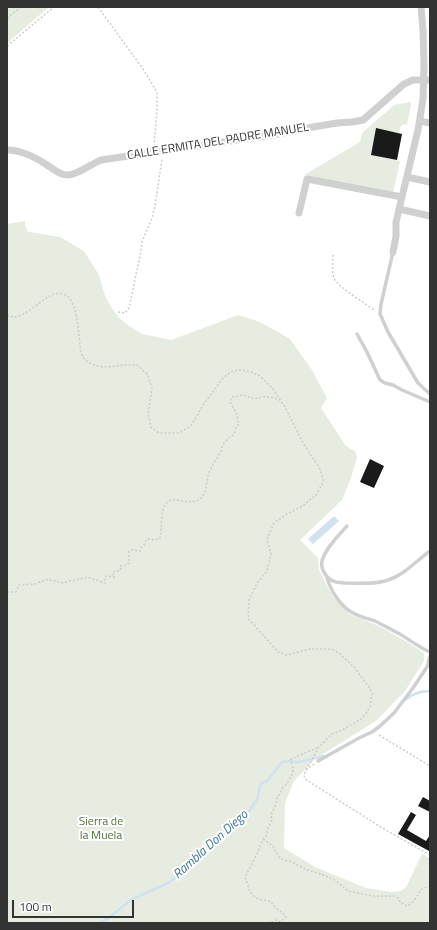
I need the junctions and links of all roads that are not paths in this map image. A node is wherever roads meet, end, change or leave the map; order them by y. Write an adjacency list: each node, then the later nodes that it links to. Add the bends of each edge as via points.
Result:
1 (421, 7): 2 (street)
2 (427, 30): 3 (street)
3 (427, 80): 4 (street); 6 (street, CALLE ERMITA DEL PADRE MANUEL, via 413,80 404,84 363,120 101,160 68,176 60,174 31,155)
4 (420, 121): 5 (street); 7 (street)
5 (430, 124)
6 (7, 150)
7 (407, 177): 8 (street); 9 (street)
8 (430, 182)
9 (402, 196): 10 (street); 11 (street, via 307,179)
10 (399, 209): 12 (street); 13 (street)
11 (299, 213)
12 (430, 216)
13 (394, 252): 15 (lane, via 380,314 390,337 418,383)
14 (357, 334): 16 (lane, via 380,380)
15 (430, 394)
16 (430, 402)
17 (347, 526): 19 (lane, via 324,554 322,563)
18 (430, 551): 19 (lane, via 400,575 387,581 363,584 335,582)
19 (327, 578): 20 (lane, via 329,586 345,608 399,633)
20 (430, 652)
21 (430, 656): 22 (lane, via 427,667 394,713 372,732)
22 (318, 761)

